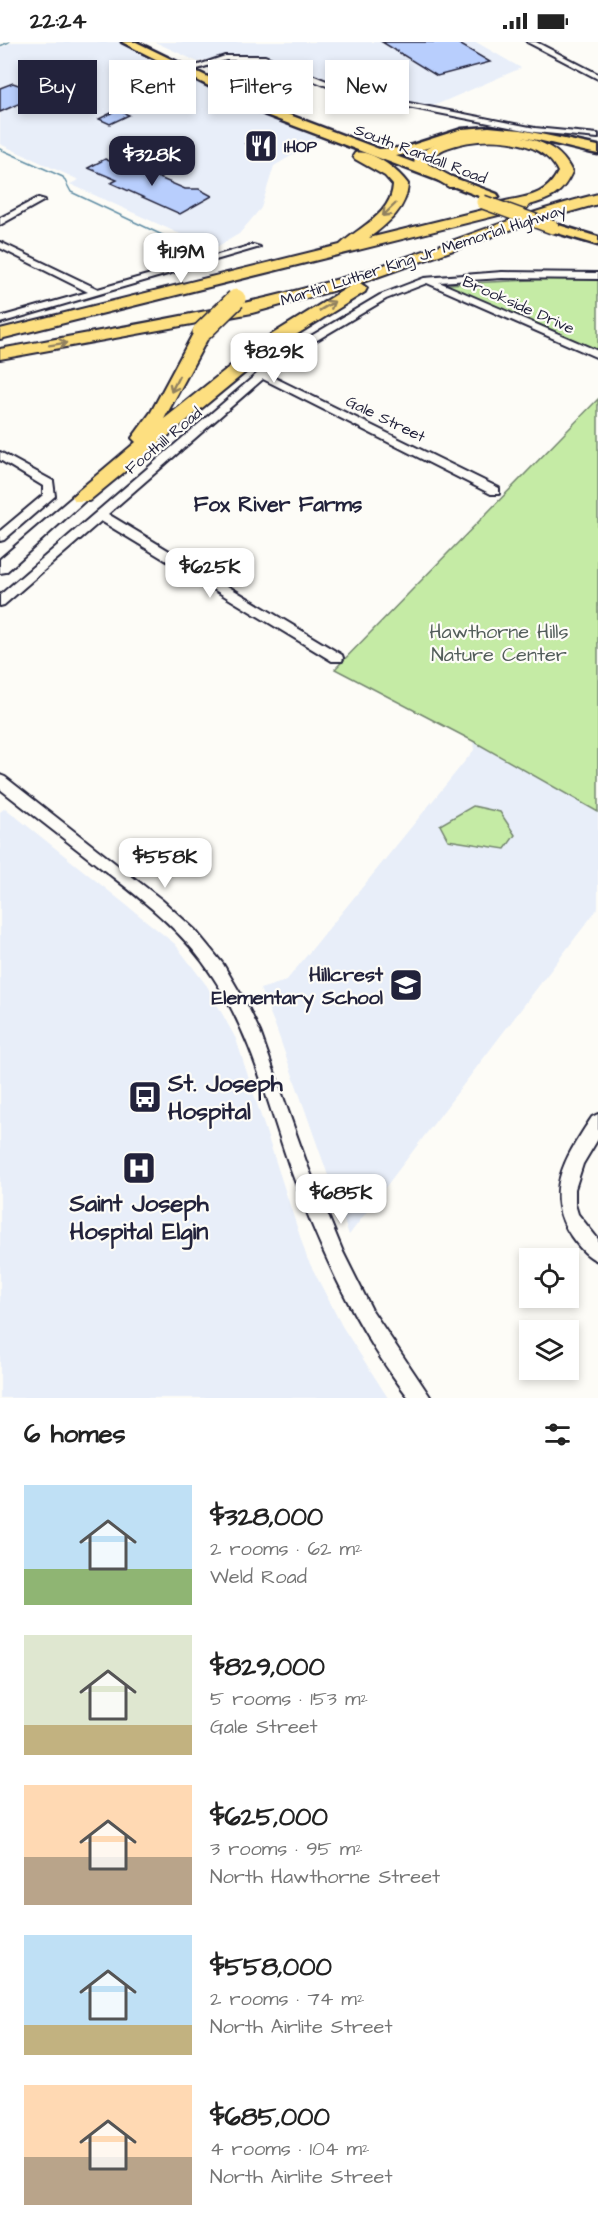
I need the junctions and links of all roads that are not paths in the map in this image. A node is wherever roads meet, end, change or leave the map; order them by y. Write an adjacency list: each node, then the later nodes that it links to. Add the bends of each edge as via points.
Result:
1 (127, 42): 3 (main road, South Randall Road)
2 (531, 42): 6 (street)
3 (163, 60)
4 (196, 67): 7 (street, via 225,58 262,58 352,94 528,128)
5 (196, 76): 10 (main road, South Randall Road)
6 (598, 77)
7 (598, 136)
8 (432, 141): 9 (main road, via 492,131); 10 (main road, via 393,154); 11 (main road)
9 (598, 150)
10 (359, 152): 11 (main road, South Randall Road); 25 (highway, one-way to 25, via 390,173 401,184 401,193 396,206)
11 (392, 165): 12 (main road, South Randall Road); 16 (main road, South Randall Road)
12 (454, 184): 16 (main road, South Randall Road); 25 (highway, via 421,166 420,159 428,151 457,138 487,135 517,139 548,151 565,168 558,187 536,198)
13 (598, 187): 20 (highway, Martin Luther King Jr Memorial Highway)
14 (598, 199): 17 (highway, Martin Luther King Jr Memorial Highway)
15 (41, 200): 18 (street)
16 (488, 200): 19 (main road, South Randall Road, bridge)
17 (522, 221): 32 (highway, Martin Luther King Jr Memorial Highway, one-way to 17, via 252,308 347,282); 37 (highway, one-way to 17, via 269,344 306,319 372,281)
18 (0, 222)
19 (556, 224): 21 (main road); 22 (main road)
20 (430, 229): 26 (highway, Martin Luther King Jr Memorial Highway); 37 (highway, one-way to 37, bridge, via 299,269 246,293 202,332 160,412 142,437)
21 (598, 234)
22 (598, 241)
23 (0, 245): 29 (street)
24 (256, 247): 29 (street)
25 (345, 248): 26 (highway)
26 (314, 257): 31 (highway, Martin Luther King Jr Memorial Highway)
27 (598, 276): 28 (street, Foothill Road, via 502,275)
28 (427, 280): 33 (street, Brookside Drive); 34 (street, Foothill Road, via 359,310)
29 (98, 293): 30 (street)
30 (0, 320)
31 (0, 334)
32 (0, 354)
33 (598, 355)
34 (262, 375): 36 (street, Gale Street); 38 (street, Foothill Road)
35 (0, 455): 39 (street, via 49,484 49,496)
36 (495, 491)
37 (82, 496): 40 (main road)
38 (99, 514): 41 (street, Foothill Road); 42 (street)
39 (0, 537)
40 (0, 568)
41 (0, 602)
42 (337, 658)
43 (0, 781): 46 (street, via 176,919 210,959 231,990 261,1055 326,1237 370,1327)
44 (598, 1123): 45 (street, via 572,1162 565,1194 570,1218)
45 (598, 1252)
46 (421, 1398)

